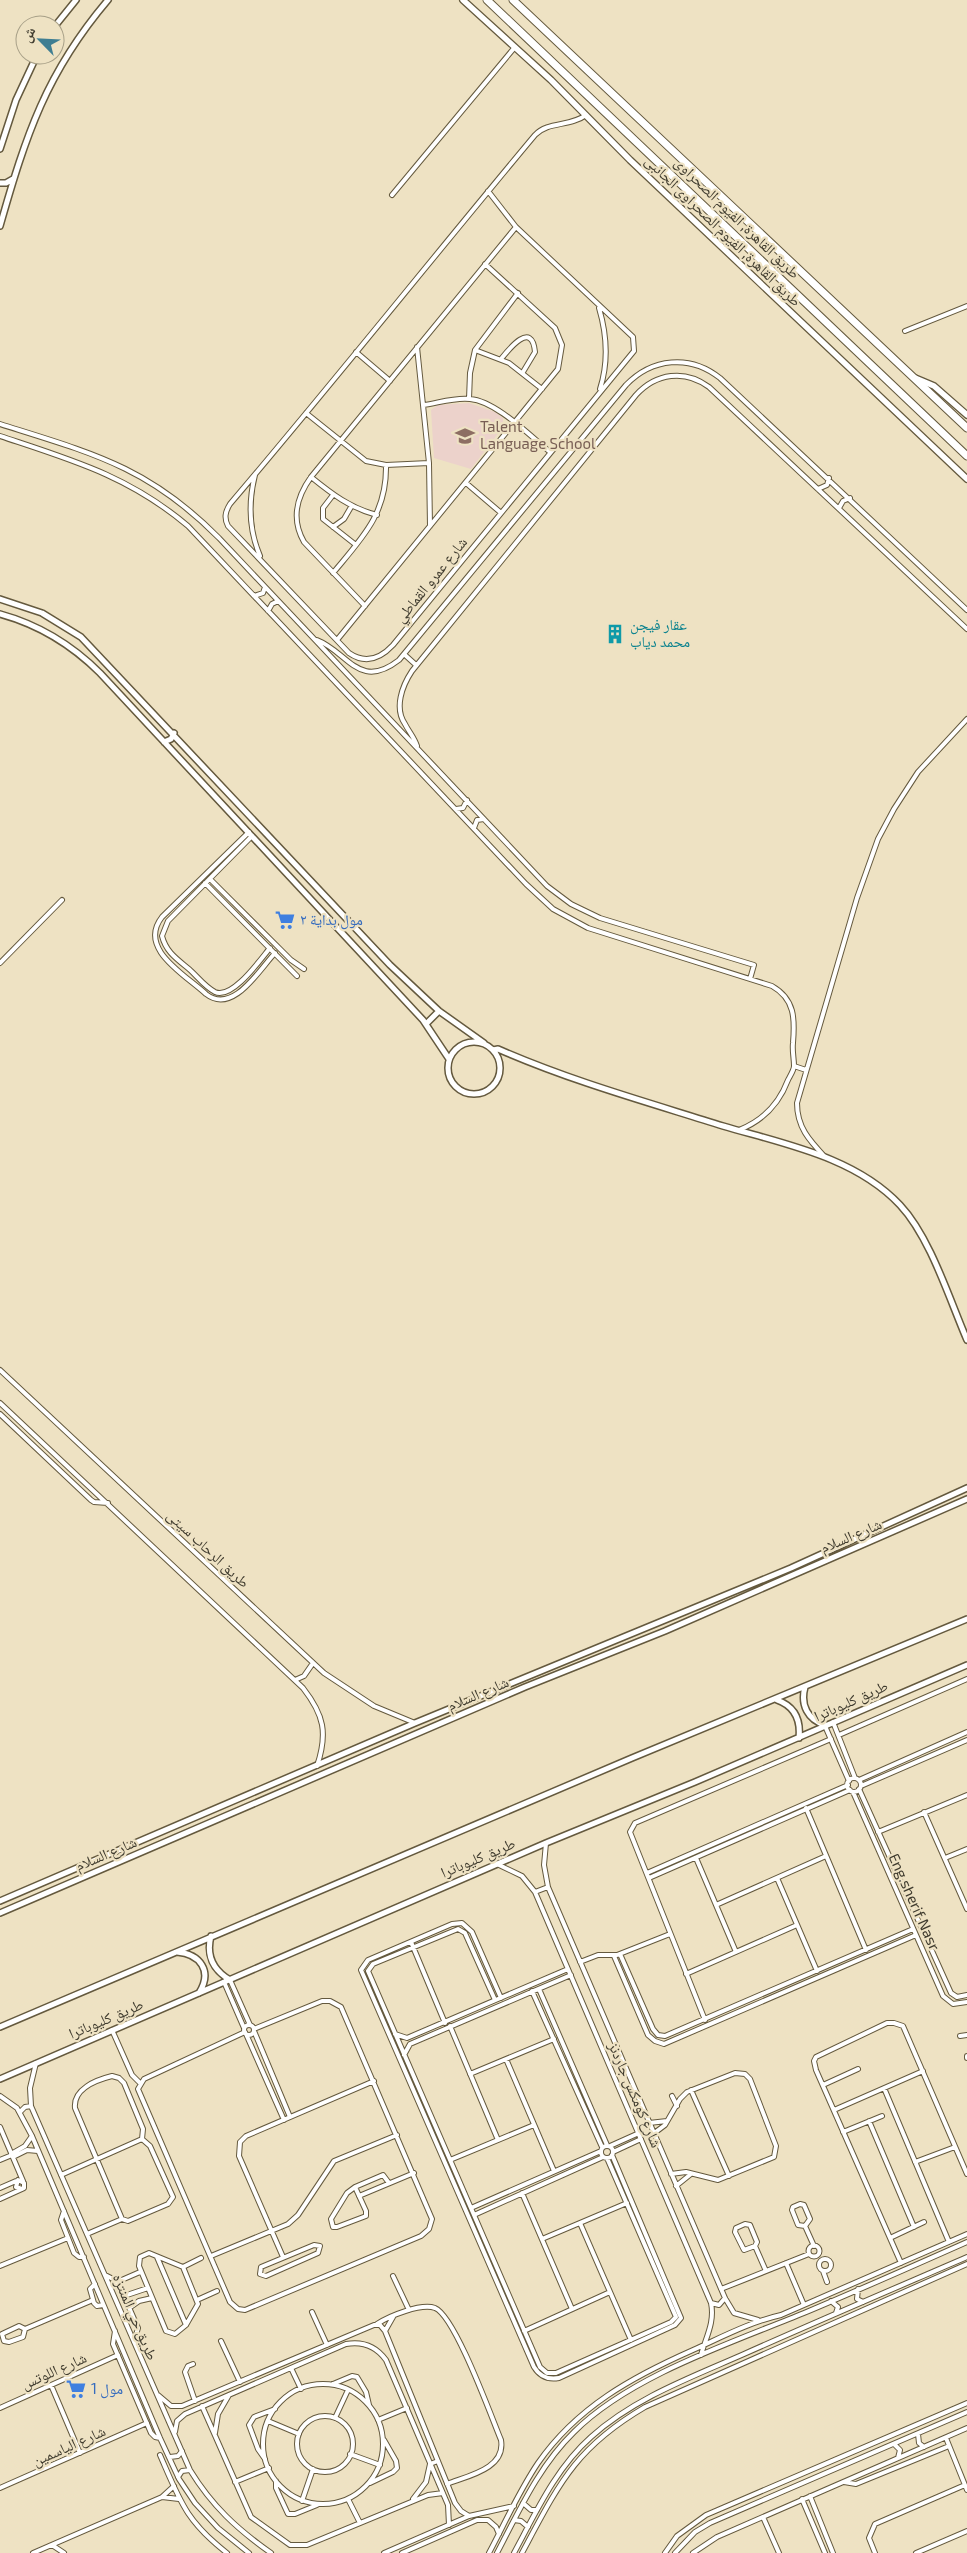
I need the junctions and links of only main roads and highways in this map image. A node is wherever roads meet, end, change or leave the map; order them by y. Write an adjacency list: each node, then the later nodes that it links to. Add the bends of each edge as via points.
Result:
1 (76, 0): 6 (main road)
2 (108, 0): 9 (main road, via 76,40 54,76 35,115)
3 (463, 0): 17 (main road, طريق القاهرة, الفيوم الصحراوى الجانبى)
4 (487, 0): 16 (highway, طريق القاهرة, الفيوم الصحراوى)
5 (513, 0): 13 (highway, طريق القاهرة, الفيوم الصحراوى)
6 (64, 15)
7 (32, 65): 8 (main road, via 16,100)
8 (0, 149)
9 (14, 179): 10 (main road, via 6,184); 11 (main road)
10 (0, 183)
11 (1, 215): 12 (main road)
12 (0, 226)
13 (915, 378): 14 (main road, via 934,386); 15 (highway, طريق القاهرة, الفيوم الصحراوى)
14 (967, 415)
15 (967, 428)
16 (967, 456)
17 (967, 479)
18 (0, 599): 20 (main road, via 42,613 72,629)
19 (0, 614): 21 (main road, via 34,625 69,646 100,673)
20 (174, 733): 21 (main road); 22 (main road)
21 (164, 742): 23 (main road)
22 (187, 748): 23 (main road, via 182,750); 24 (main road, via 384,958)
23 (179, 758): 25 (main road)
24 (439, 1011): 25 (main road); 26 (main road)
25 (426, 1024): 28 (main road)
26 (484, 1043): 27 (main road); 28 (main road, via 460,1046)
27 (493, 1050): 28 (main road, via 500,1063 498,1078 489,1089 475,1094 467,1094 454,1086 448,1072); 29 (main road, via 498,1049 533,1066 599,1088 826,1158 869,1178 910,1216 922,1236)
28 (449, 1058)
29 (967, 1340)
30 (967, 1488): 34 (main road, شارع السلام, via 791,1568)
31 (967, 1499): 36 (main road, شارع السلام, via 665,1632)
32 (967, 1619): 35 (main road, طريق كليوباترا)
33 (967, 1664): 38 (main road, طريق كليوباترا)
34 (522, 1681): 36 (main road); 40 (main road, شارع السلام, via 415,1723)
35 (805, 1687): 37 (main road, طريق كليوباترا); 38 (main road, via 806,1711)
36 (524, 1688): 41 (main road, شارع السلام)
37 (776, 1700): 39 (main road, via 794,1711); 42 (main road, طريق كليوباترا)
38 (825, 1726): 39 (main road, طريق كليوباترا)
39 (799, 1738): 44 (main road, طريق كليوباترا)
40 (0, 1901)
41 (0, 1913)
42 (211, 1936): 43 (main road, طريق كليوباترا); 44 (main road, via 211,1960)
43 (175, 1952): 45 (main road, via 193,1955 200,1961 204,1979); 46 (main road, طريق كليوباترا)
44 (227, 1981): 45 (main road, طريق كليوباترا)
45 (198, 1993): 47 (main road, طريق كليوباترا)
46 (0, 2027)
47 (0, 2079)

